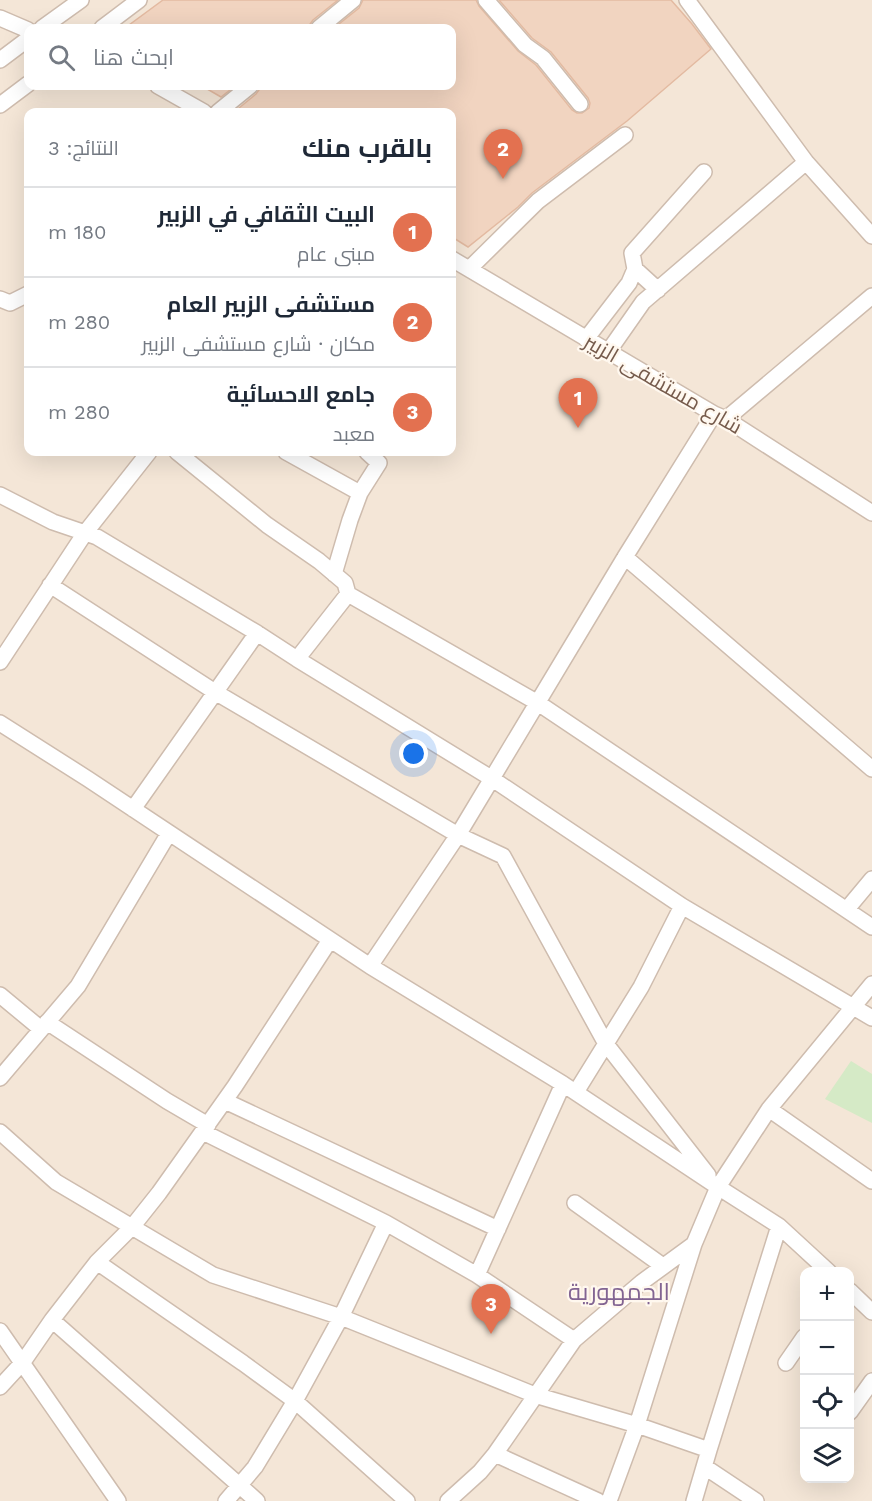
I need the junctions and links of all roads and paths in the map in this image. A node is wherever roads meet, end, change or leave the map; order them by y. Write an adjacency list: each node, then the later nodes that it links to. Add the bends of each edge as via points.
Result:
1 (81, 0): 7 (street)
2 (139, 0): 8 (street)
3 (353, 0): 9 (street)
4 (486, 0): 16 (street, via 525,45 543,58)
5 (687, 0): 21 (street)
6 (0, 18): 10 (street)
7 (48, 24)
8 (107, 24)
9 (324, 24)
10 (24, 28)
11 (24, 42): 12 (street)
12 (0, 60)
13 (24, 87): 17 (street)
14 (165, 90): 18 (street)
15 (245, 90): 19 (street)
16 (580, 104)
17 (0, 105)
18 (197, 108)
19 (223, 108)
20 (624, 135): 25 (street, via 538,201)
21 (806, 162): 23 (street); 27 (street)
22 (704, 172): 26 (street, via 632,253)
23 (872, 236)
24 (456, 261): 25 (street, شارع مستشفى الزبير)
25 (469, 269): 31 (street, شارع مستشفى الزبير)
26 (635, 269): 27 (street); 31 (street, via 629,283)
27 (658, 290): 32 (street, via 643,302)
28 (24, 296): 30 (street, via 10,303)
29 (872, 296): 33 (street)
30 (0, 299)
31 (586, 339): 32 (street, شارع مستشفى الزبير)
32 (608, 352): 33 (street, شارع مستشفى الزبير)
33 (720, 417): 40 (street, شارع مستشفى الزبير); 42 (street)
34 (144, 456): 41 (street)
35 (182, 456): 43 (street)
36 (293, 456): 38 (street)
37 (371, 456): 38 (street, via 379,463)
38 (360, 493): 43 (street)
39 (0, 495): 41 (street, via 53,522)
40 (872, 513)
41 (85, 533): 44 (street); 46 (street)
42 (625, 557): 50 (street); 52 (street)
43 (334, 574): 45 (street, via 345,583)
44 (50, 585): 48 (street); 49 (street)
45 (348, 594): 47 (street); 50 (street)
46 (257, 633): 47 (street); 49 (street)
47 (297, 659): 53 (street)
48 (0, 662)
49 (215, 692): 54 (street); 56 (street)
50 (538, 703): 53 (street); 59 (street)
51 (0, 723): 54 (street)
52 (872, 769)
53 (491, 778): 56 (street); 58 (street)
54 (133, 809): 55 (street)
55 (169, 832): 61 (street); 67 (street, via 78,986)
56 (458, 835): 62 (street); 68 (street, via 503,856)
57 (872, 879): 59 (street)
58 (682, 906): 65 (street); 68 (street, via 641,987)
59 (847, 909): 60 (street)
60 (872, 927)
61 (330, 940): 62 (street); 71 (street)
62 (370, 966): 70 (street)
63 (872, 984): 65 (street)
64 (0, 996): 67 (street)
65 (852, 1007): 66 (street); 72 (street)
66 (872, 1018)
67 (44, 1025): 69 (street); 73 (street)
68 (606, 1044): 70 (street); 76 (street)
69 (0, 1078)
70 (570, 1088): 76 (street); 81 (street)
71 (225, 1101): 73 (street); 81 (street)
72 (769, 1109): 75 (street); 76 (street)
73 (205, 1128): 78 (street); 80 (street)
74 (3, 1141): 80 (street, via 56,1182)
75 (872, 1181)
76 (717, 1187): 79 (street); 82 (street)
77 (575, 1203): 84 (street)
78 (386, 1223): 86 (street); 89 (street)
79 (779, 1226): 85 (street); 102 (street)
80 (132, 1227): 83 (street); 89 (street, via 213,1275)
81 (498, 1229): 86 (street)
82 (694, 1244): 84 (street); 101 (street)
83 (97, 1262): 90 (street); 99 (street)
84 (663, 1266): 92 (street)
85 (824, 1267)
86 (477, 1275): 92 (street)
87 (854, 1296): 88 (street)
88 (872, 1312)
89 (341, 1317): 98 (street); 99 (street)
90 (52, 1320): 94 (street); 105 (street)
91 (0, 1331): 94 (street)
92 (574, 1340): 98 (street)
93 (800, 1343): 95 (street)
94 (23, 1362): 97 (street); 106 (street)
95 (786, 1363)
96 (872, 1381): 100 (street)
97 (0, 1387)
98 (535, 1395): 101 (street); 103 (street)
99 (295, 1401): 105 (street); 109 (street)
100 (854, 1405)
101 (637, 1425): 102 (street); 112 (street)
102 (709, 1450): 104 (street)
103 (495, 1454): 110 (street); 111 (street)
104 (705, 1467): 113 (street); 114 (street)
105 (240, 1485): 107 (street); 108 (street)
106 (118, 1501)
107 (226, 1501)
108 (257, 1501)
109 (407, 1501)
110 (448, 1501)
111 (598, 1501)
112 (609, 1501)
113 (694, 1501)
114 (756, 1501)

